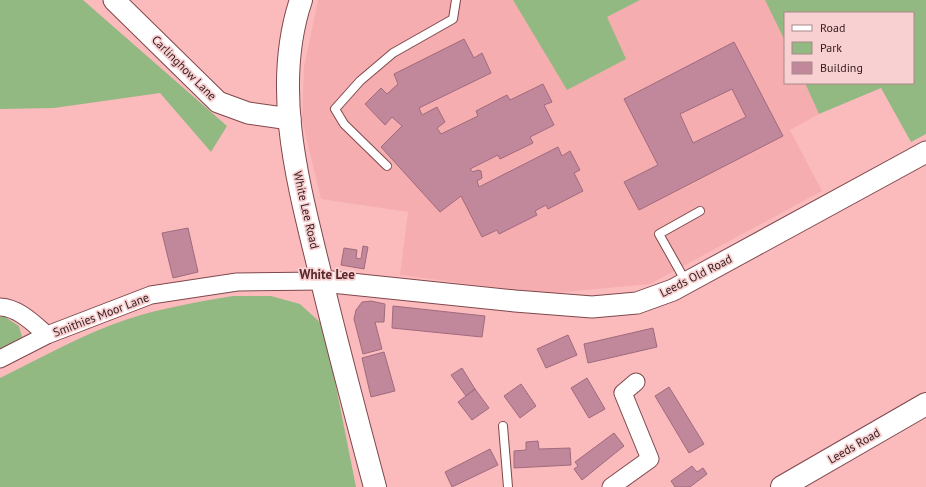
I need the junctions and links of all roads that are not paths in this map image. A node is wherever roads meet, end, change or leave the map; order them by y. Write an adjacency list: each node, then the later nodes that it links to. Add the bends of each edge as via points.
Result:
1 (114, 0): 4 (street, Carlinghow Lane, via 218,102 248,113)
2 (301, 0): 4 (main road, White Lee Road, via 294,22 287,77)
3 (456, 0): 6 (lane, via 453,19 393,53 360,81 335,109 344,124)
4 (290, 119): 8 (main road, White Lee Road, via 297,177)
5 (926, 152): 9 (street, Leeds Old Road)
6 (387, 166)
7 (700, 211): 9 (lane, via 659,234)
8 (322, 281): 9 (street, Leeds Old Road, via 592,307 637,303); 11 (street, Smithies Moor Lane, via 237,282 151,295); 16 (main road, White Lee Road)
9 (687, 283)
10 (0, 308): 11 (street, Smithies Moor Lane, via 10,308)
11 (47, 335): 12 (street, Smithies Moor Lane)
12 (0, 359)
13 (636, 382): 18 (street, via 623,393 654,463)
14 (926, 404): 19 (main road, Leeds Road)
15 (503, 426): 17 (lane)
16 (375, 487)
17 (508, 487)
18 (611, 487)
19 (782, 487)

